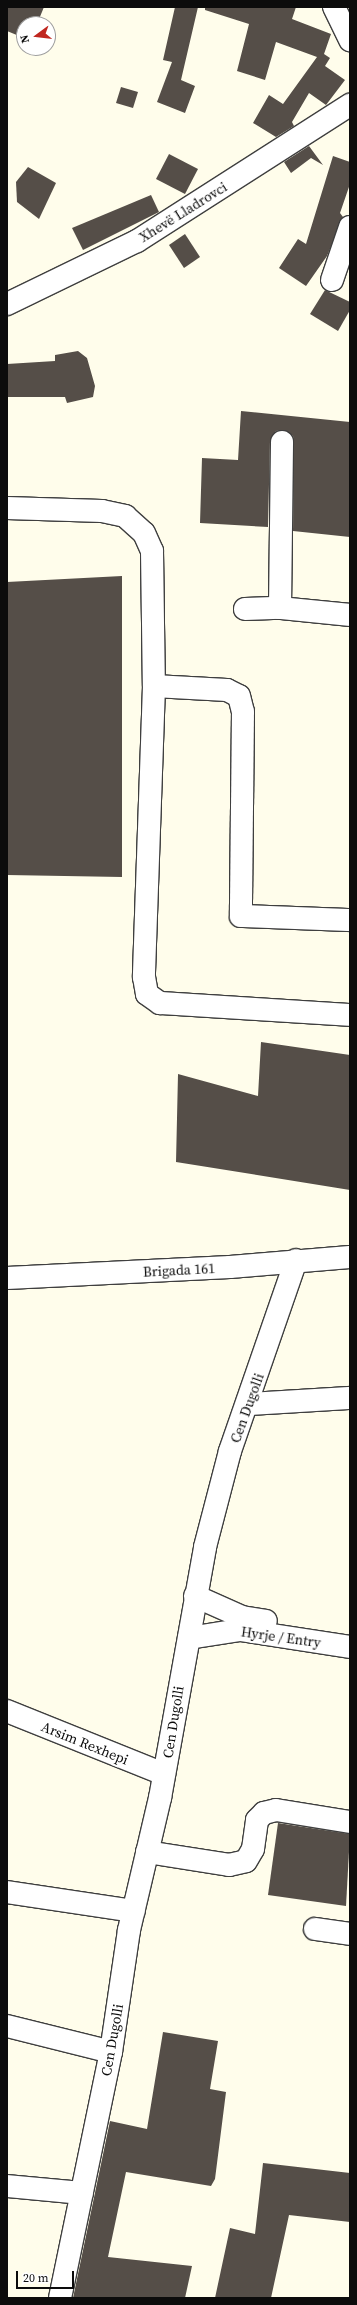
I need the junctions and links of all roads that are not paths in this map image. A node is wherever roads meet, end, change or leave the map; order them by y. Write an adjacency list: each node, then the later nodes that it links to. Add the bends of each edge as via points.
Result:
1 (334, 7): 2 (street)
2 (350, 40)
3 (350, 105): 6 (street, Xhevë Lladrovci, via 136,241)
4 (350, 227): 5 (street)
5 (332, 280)
6 (7, 304)
7 (282, 442): 9 (street)
8 (7, 508): 12 (street, via 102,511 125,516 144,533 152,551)
9 (280, 608): 10 (street); 11 (street)
10 (245, 609)
11 (350, 615)
12 (154, 686): 13 (street, via 227,690 239,696 243,712 241,916); 14 (street, via 144,978 148,994 160,1003)
13 (350, 920)
14 (350, 1015)
15 (350, 1257): 16 (street, Brigada 161)
16 (296, 1260): 17 (street, Brigada 161); 19 (street, Cen Dugolli)
17 (7, 1278)
18 (350, 1398): 19 (street)
19 (248, 1404): 20 (street, Cen Dugolli, via 230,1451)
20 (195, 1596): 21 (street, via 242,1617); 22 (street, Cen Dugolli)
21 (350, 1633)
22 (189, 1638): 23 (street, Hyrje / Entry, via 240,1630); 25 (street, Cen Dugolli)
23 (350, 1647)
24 (7, 1711): 25 (street, Arsim Rexhepi)
25 (164, 1774): 27 (street, Cen Dugolli)
26 (350, 1822): 27 (street, via 276,1810 264,1813 257,1820 253,1849 246,1861 229,1865)
27 (147, 1852): 29 (street, Cen Dugolli)
28 (7, 1892): 29 (street)
29 (134, 1911): 33 (street, Cen Dugolli)
30 (315, 1929): 31 (street)
31 (350, 1934)
32 (7, 2026): 33 (street)
33 (111, 2052): 35 (street, Cen Dugolli)
34 (7, 2186): 35 (street)
35 (82, 2193): 36 (street, Cen Dugolli)
36 (60, 2298)

